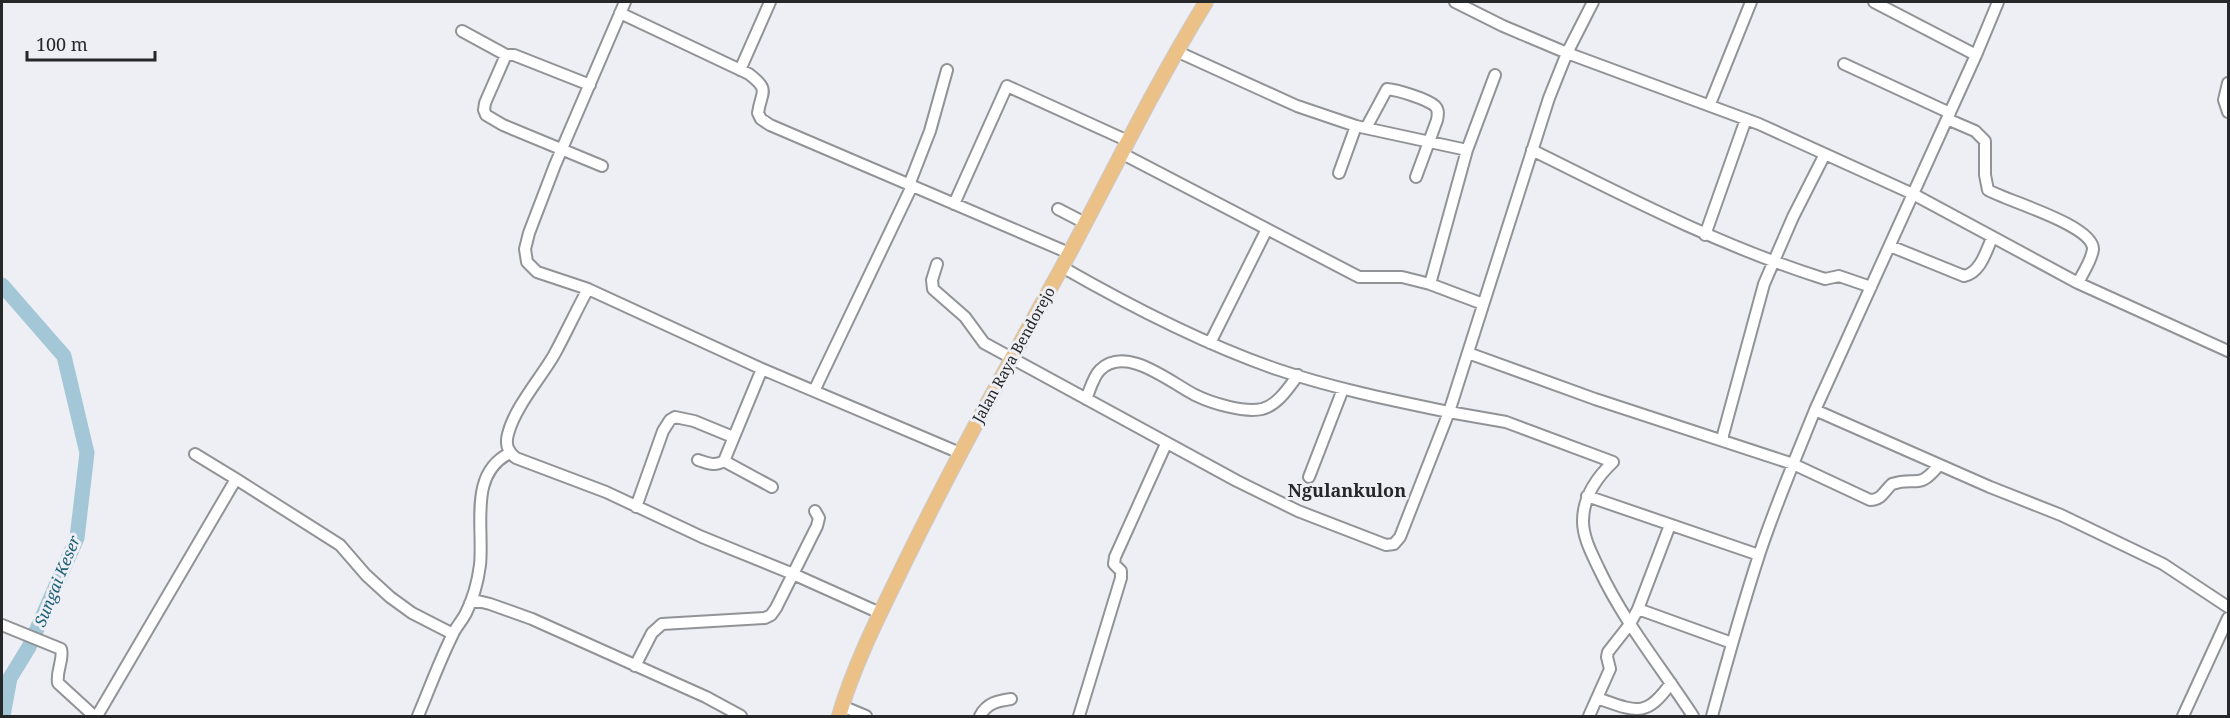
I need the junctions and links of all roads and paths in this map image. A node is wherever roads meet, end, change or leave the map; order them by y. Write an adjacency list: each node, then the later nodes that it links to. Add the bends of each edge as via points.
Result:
1 (625, 2): 9 (street)
2 (770, 2): 16 (street)
3 (1206, 2): 11 (main road, Jalan Raya Bendorejo)
4 (1455, 2): 12 (street)
5 (1593, 2): 12 (street)
6 (1751, 2): 21 (street)
7 (1874, 2): 14 (street)
8 (1998, 2): 14 (street)
9 (621, 13): 16 (street); 20 (street)
10 (462, 31): 13 (street)
11 (1176, 51): 25 (street, via 1297,106); 27 (main road, Jalan Raya Bendorejo)
12 (1567, 53): 21 (street); 30 (street)
13 (506, 55): 20 (street); 28 (street, via 485,104 486,115)
14 (1976, 55): 23 (street)
15 (1844, 64): 23 (street)
16 (741, 69): 35 (street, via 761,85 764,94 758,113 770,126)
17 (947, 70): 35 (street)
18 (1495, 75): 29 (street)
19 (2229, 83): 22 (street, via 2224,100)
20 (590, 85): 28 (street)
21 (1710, 104): 24 (street)
22 (2229, 112)
23 (1948, 116): 36 (street); 48 (street, via 1976,131 1985,141 1988,190 2072,227 2091,241 2093,250)
24 (1746, 119): 31 (street); 41 (street)
25 (1361, 127): 26 (street); 26 (street, via 1390,89 1435,106 1438,113); 33 (street)
26 (1430, 142): 29 (street); 34 (street)
27 (1124, 147): 37 (street, via 1007,86); 39 (main road, Jalan Raya Bendorejo); 40 (street)
28 (562, 149): 32 (street); 51 (street, via 529,233 527,262 537,272)
29 (1467, 150): 49 (street)
30 (1532, 150): 41 (street); 52 (street)
31 (1825, 154): 36 (street); 45 (street)
32 (602, 166)
33 (1339, 173)
34 (1416, 177)
35 (911, 185): 37 (street); 60 (street)
36 (1913, 194): 42 (street); 43 (street)
37 (954, 204): 44 (street)
38 (1058, 209): 39 (street)
39 (1085, 223): 44 (main road, Jalan Raya Bendorejo)
40 (1267, 229): 49 (street, via 1359,277 1392,276); 53 (street)
41 (1705, 235): 45 (street)
42 (1992, 238): 43 (street, via 1977,269 1964,276); 48 (street)
43 (1890, 246): 50 (street)
44 (1069, 253): 47 (main road, Jalan Raya Bendorejo)
45 (1773, 260): 50 (street, via 1825,279 1839,276); 65 (street, via 1758,302)
46 (938, 264): 56 (street, via 933,289 965,317 984,343)
47 (1062, 267): 53 (street); 56 (main road, Jalan Raya Bendorejo)
48 (2078, 284): 54 (street)
49 (1430, 285): 52 (street)
50 (1871, 287): 62 (street)
51 (588, 289): 57 (street); 67 (street, via 554,355 512,421 507,436)
52 (1483, 304): 55 (street)
53 (1210, 343): 58 (street)
54 (2229, 351)
55 (1468, 353): 63 (street); 65 (street)
56 (1011, 357): 61 (street); 68 (main road, Jalan Raya Bendorejo)
57 (762, 369): 60 (street); 64 (street)
58 (1298, 375): 59 (street); 61 (street, via 1270,405 1245,408 1197,396 1153,369 1133,363 1112,363 1098,372)
59 (1344, 388): 63 (street); 74 (street)
60 (814, 391): 68 (street)
61 (1086, 399): 66 (street)
62 (1815, 410): 72 (street); 73 (street)
63 (1449, 412): 66 (street, via 1400,537 1394,544 1386,545 1299,511); 77 (street, via 1506,422 1613,462 1601,472)
64 (733, 437): 71 (street); 78 (street, via 694,421 675,417 670,420)
65 (1724, 441): 72 (street)
66 (1166, 444): 102 (street, via 1115,557 1121,578)
67 (510, 453): 78 (street); 83 (street, via 493,464 482,490 480,565)
68 (960, 453): 86 (main road, Jalan Raya Bendorejo)
69 (195, 454): 75 (street)
70 (698, 460): 71 (street, via 711,465)
71 (724, 461): 76 (street)
72 (1793, 464): 73 (street, via 1870,500 1883,496 1892,484 1922,482); 81 (street)
73 (1939, 465): 84 (street, via 2061,515 2153,559)
74 (1309, 477)
75 (236, 479): 90 (street, via 340,545 366,575 412,613); 97 (street)
76 (772, 487)
77 (1587, 496): 80 (street); 88 (street, via 1584,533 1608,589)
78 (636, 507): 82 (street)
79 (815, 511): 82 (street, via 818,526)
80 (1670, 525): 81 (street); 85 (street)
81 (1759, 555): 91 (street)
82 (793, 574): 86 (street); 92 (street, via 771,615 662,624 652,633)
83 (470, 603): 90 (street); 92 (street, via 478,601 532,619)
84 (2229, 607)
85 (1638, 609): 88 (street); 91 (street)
86 (880, 613): 96 (main road, Jalan Raya Bendorejo)
87 (2229, 618): 106 (street)
88 (1630, 623): 93 (street); 94 (street, via 1608,652 1610,669)
89 (5, 626): 97 (street, via 61,649 58,683)
90 (453, 634): 98 (street)
91 (1732, 643): 105 (street)
92 (635, 666): 99 (street)
93 (1671, 683): 94 (street, via 1651,711 1626,711); 104 (street)
94 (1597, 698): 103 (street)
95 (1011, 699): 101 (street, via 991,703)
96 (840, 711): 100 (street)
97 (96, 717)
98 (418, 717)
99 (741, 717)
100 (866, 717)
101 (980, 717)
102 (1079, 717)
103 (1589, 717)
104 (1693, 717)
105 (1712, 717)
106 (2183, 717)

